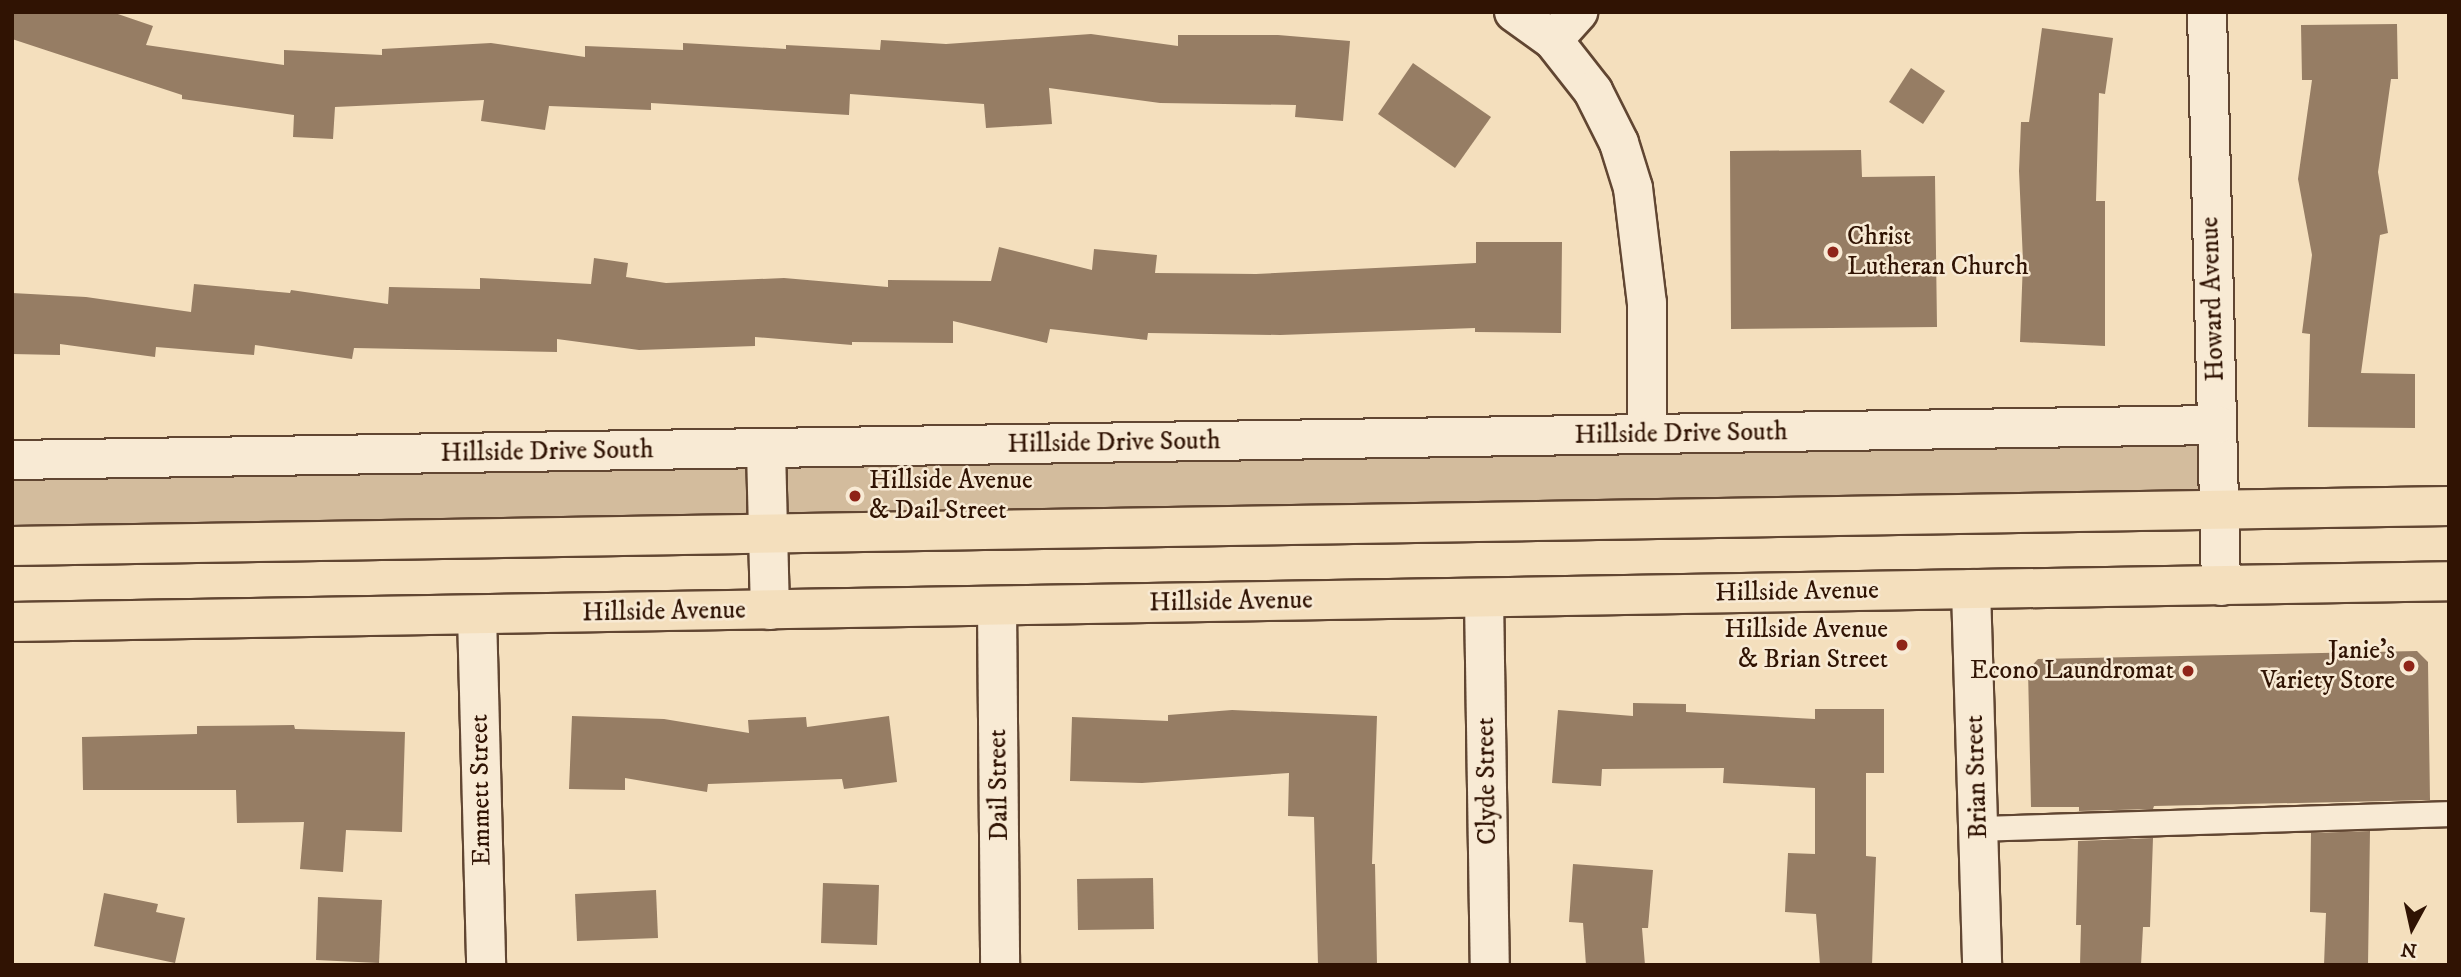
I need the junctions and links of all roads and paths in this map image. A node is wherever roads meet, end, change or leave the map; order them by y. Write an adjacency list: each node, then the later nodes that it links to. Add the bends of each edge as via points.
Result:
1 (1514, 12): 3 (street)
2 (2207, 12): 4 (street, Howard Avenue)
3 (1565, 26): 5 (street, via 1619,143 1633,188 1647,303)
4 (2217, 425): 5 (street, Hillside Drive South); 9 (street, Howard Avenue)
5 (1647, 434): 6 (street, Hillside Drive South)
6 (766, 449): 7 (street, Hillside Drive South); 10 (street)
7 (12, 460)
8 (2449, 506): 9 (main road)
9 (2220, 508): 10 (main road); 13 (street, Howard Avenue)
10 (768, 534): 11 (main road); 17 (street)
11 (12, 546)
12 (2449, 582): 13 (main road, Hillside Avenue)
13 (2221, 586): 14 (main road, Hillside Avenue)
14 (1971, 589): 15 (main road, Hillside Avenue); 21 (street, Brian Street)
15 (1484, 598): 16 (main road, Hillside Avenue); 24 (street, Clyde Street)
16 (997, 606): 17 (main road, Hillside Avenue); 23 (street, Dail Street)
17 (771, 610): 18 (main road, Hillside Avenue)
18 (477, 615): 19 (main road, Hillside Avenue); 22 (street, Emmett Street)
19 (12, 622)
20 (2449, 814): 21 (lane)
21 (1979, 830): 25 (street, Brian Street)
22 (486, 965)
23 (1000, 965)
24 (1490, 965)
25 (1982, 965)

